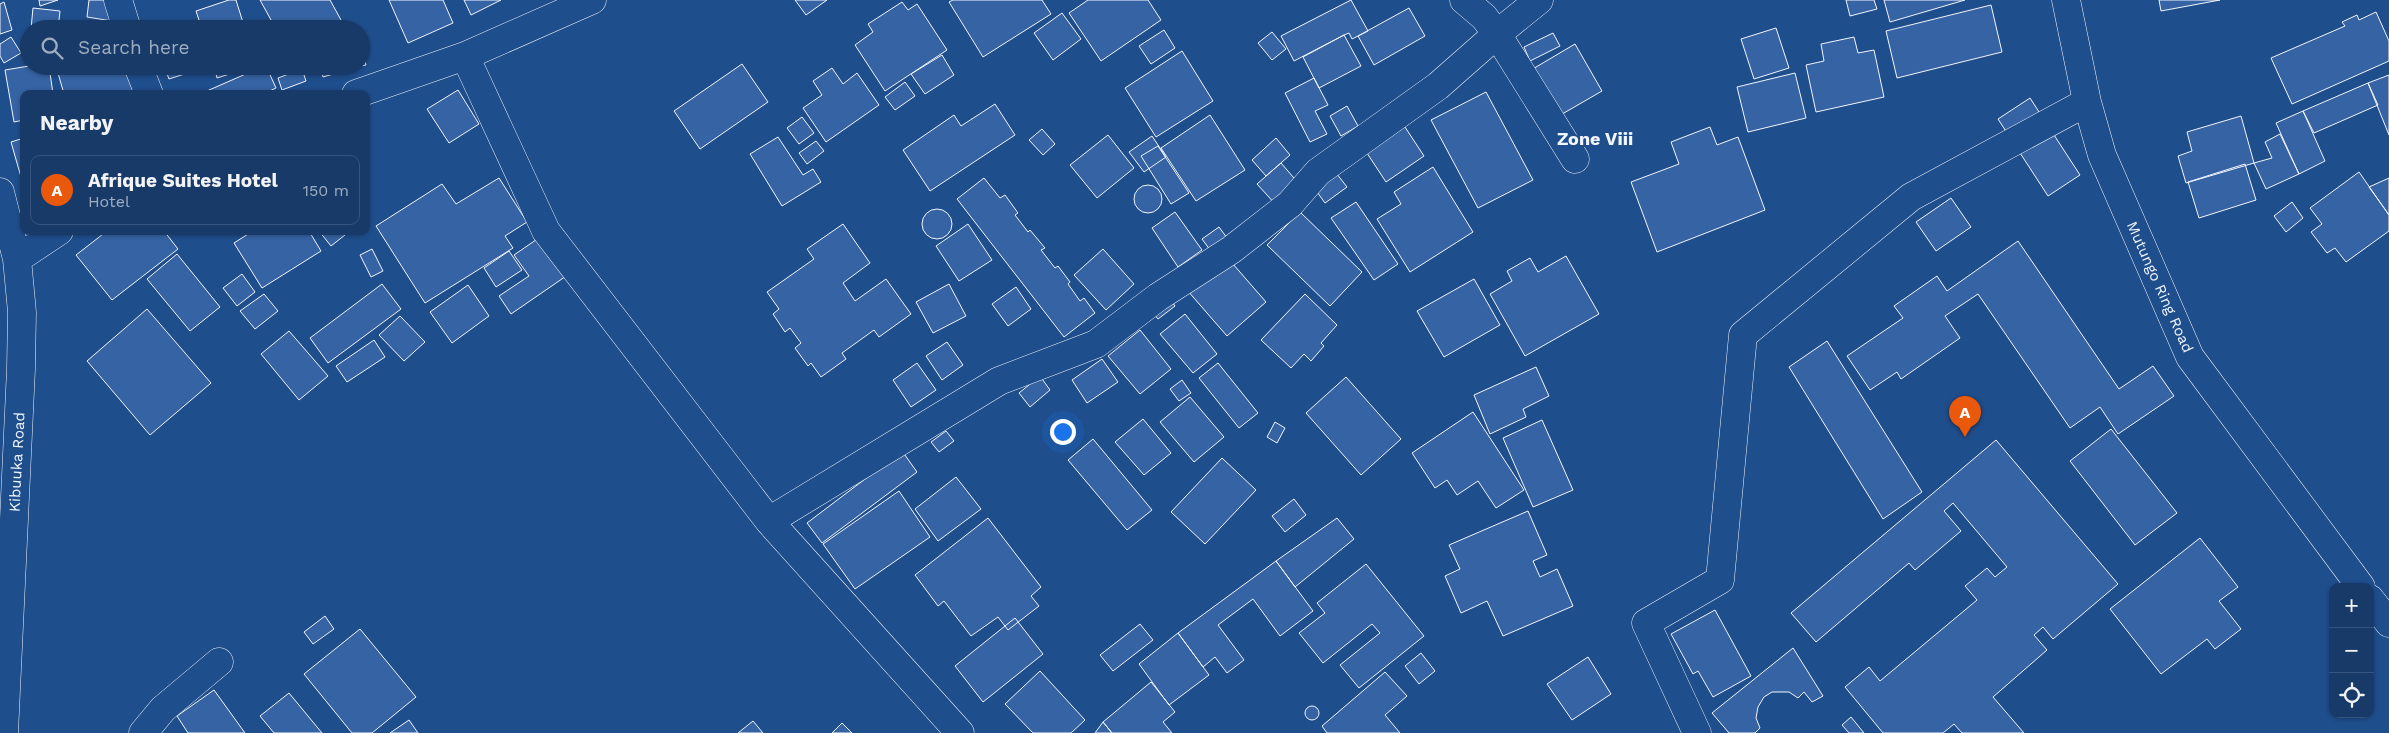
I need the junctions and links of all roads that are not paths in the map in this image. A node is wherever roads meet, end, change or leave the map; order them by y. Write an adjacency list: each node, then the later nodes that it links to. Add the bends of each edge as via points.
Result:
1 (118, 0): 6 (street)
2 (592, 0): 8 (street)
3 (1464, 0): 7 (street, via 1484,17)
4 (1539, 0): 7 (street)
5 (2066, 0): 12 (street, Mutungo Ring Road)
6 (124, 20)
7 (1496, 34): 13 (street); 18 (street, via 1438,86 1318,172 1290,204 1231,250 1158,297 1096,344 999,381)
8 (465, 56): 11 (street); 18 (street, via 546,231)
9 (142, 75): 10 (street)
10 (148, 90)
11 (367, 90)
12 (2087, 102): 19 (street, Mutungo Ring Road, via 2102,155 2190,357); 26 (street, via 1911,197 1743,336 1720,580 1646,623)
13 (1575, 159)
14 (0, 192): 16 (street, Kibuuka Road)
15 (52, 235): 16 (street)
16 (17, 259): 17 (street, Kibuuka Road, via 22,312)
17 (9, 432): 23 (street, Kibuuka Road)
18 (769, 521): 25 (street)
19 (2358, 583)
20 (2374, 604): 21 (street)
21 (2389, 623)
22 (219, 662): 24 (street, via 163,710)
23 (4, 733)
24 (143, 733)
25 (960, 733)
26 (1697, 733)

